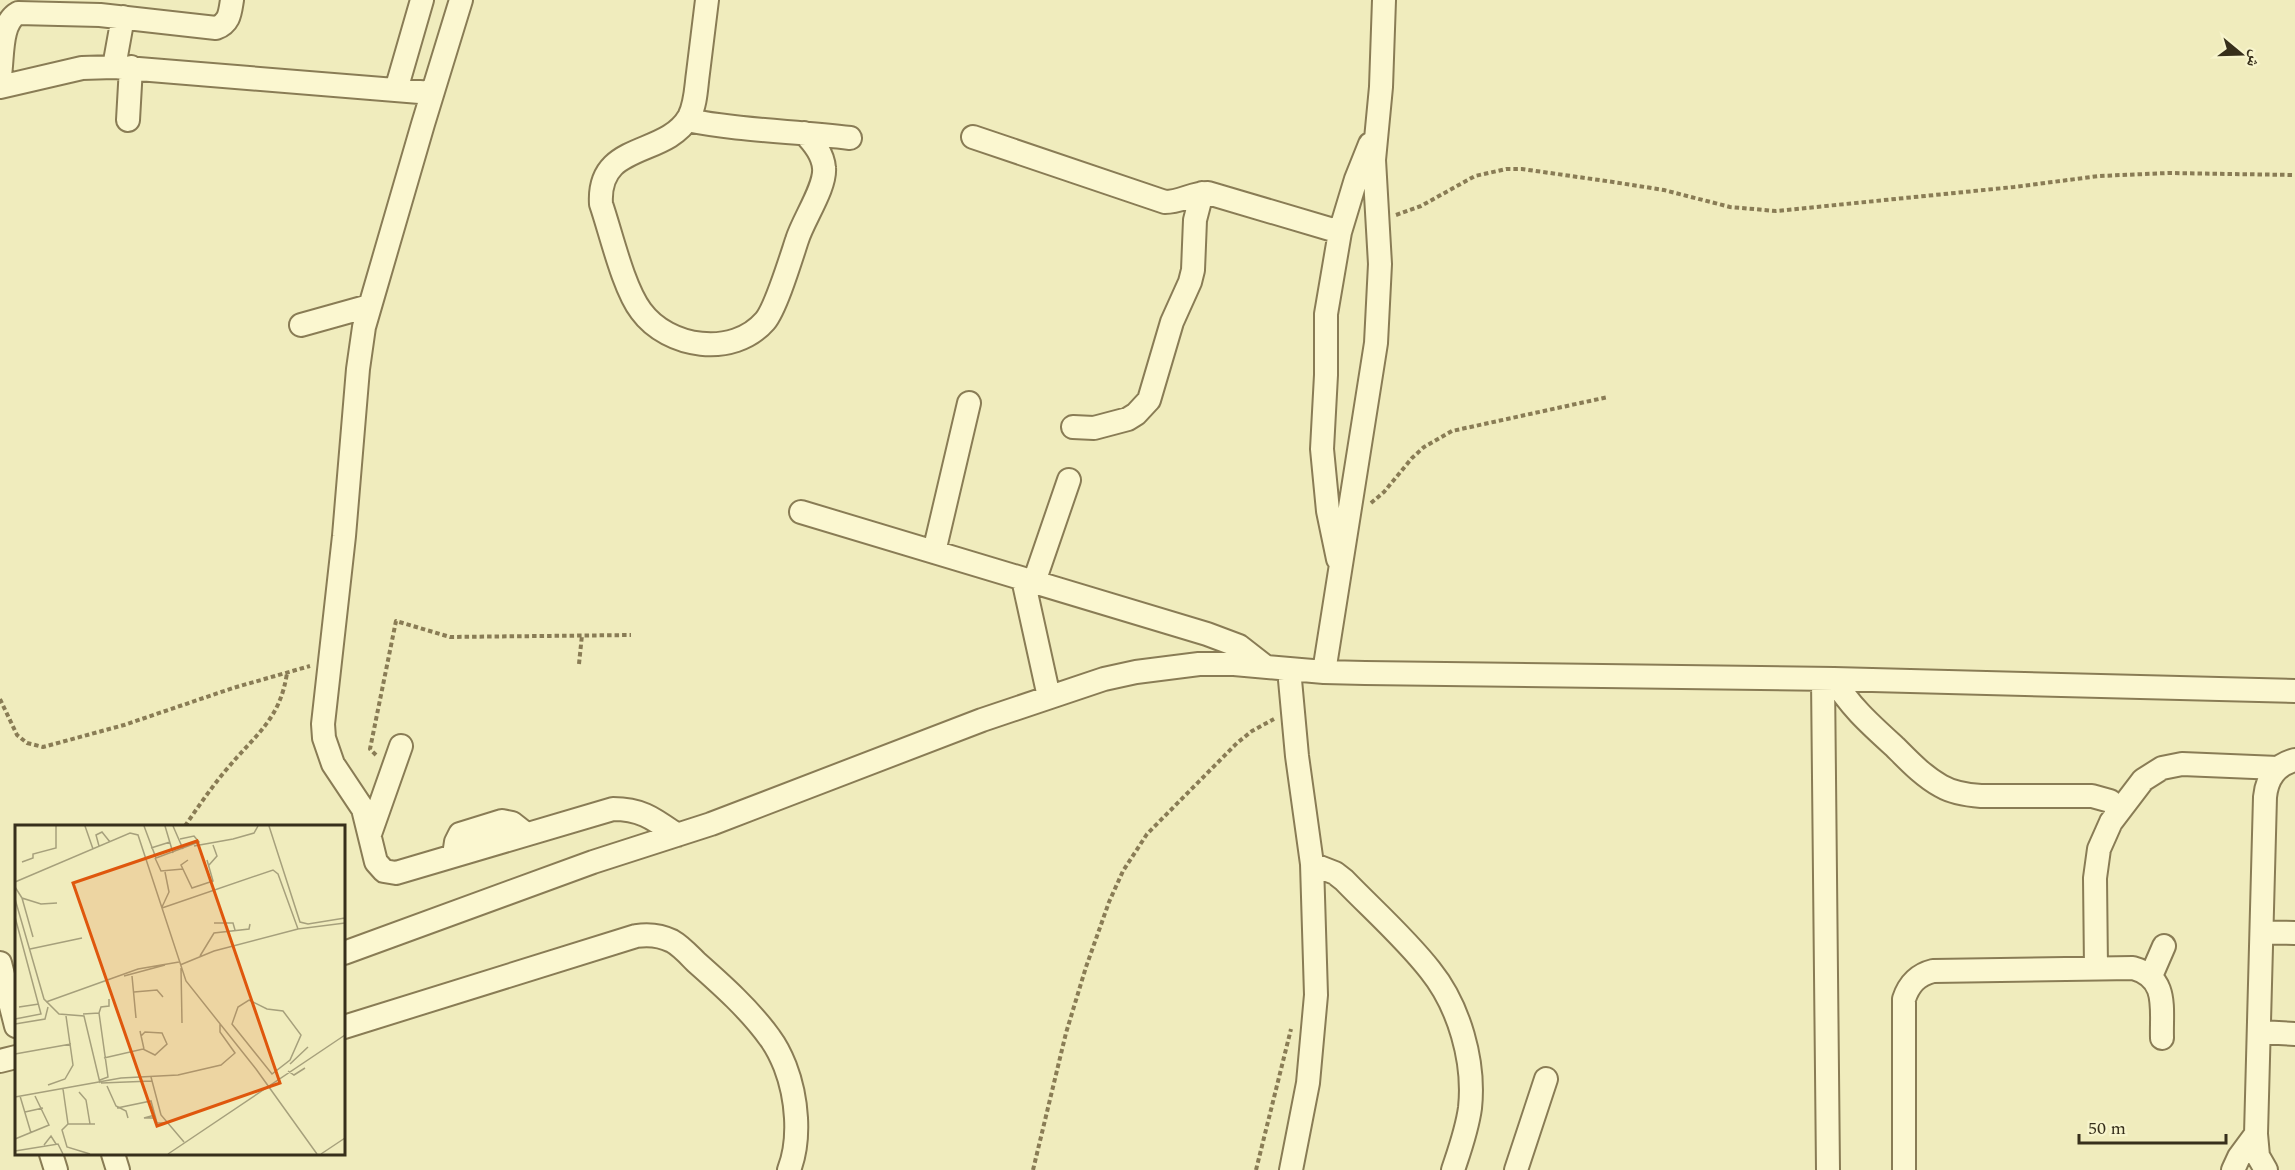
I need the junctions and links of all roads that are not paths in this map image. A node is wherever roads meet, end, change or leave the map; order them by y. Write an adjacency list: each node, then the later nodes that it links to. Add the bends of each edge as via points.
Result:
1 (232, 0): 8 (street, via 228,19 216,27)
2 (422, 0): 12 (street)
3 (461, 0): 13 (street)
4 (707, 0): 15 (street, via 694,100)
5 (1384, 0): 16 (street)
6 (69, 7): 7 (street); 10 (street, via 14,15 6,27)
7 (102, 7): 8 (street)
8 (123, 17): 9 (street)
9 (122, 67): 11 (street, via 82,68); 12 (street); 14 (street)
10 (0, 75)
11 (0, 87)
12 (396, 90): 13 (street)
13 (432, 93): 22 (street)
14 (128, 120)
15 (687, 120): 17 (street); 17 (street, via 672,135 612,165 600,193 629,287 640,309 652,324 670,336 699,343 733,341 767,319 824,177 822,159)
16 (1376, 128): 21 (street); 29 (street, via 1380,264 1376,343)
17 (804, 133): 19 (street)
18 (973, 137): 20 (street, via 1165,202)
19 (850, 138)
20 (1202, 193): 21 (street); 25 (street, via 1195,220 1190,282 1168,333 1149,400 1128,419 1094,428)
21 (1340, 232): 29 (street, via 1326,314 1322,428 1328,511)
22 (369, 306): 23 (street); 42 (street, via 358,369 323,724 333,764 363,809)
23 (301, 325)
24 (969, 403): 28 (street)
25 (1073, 427)
26 (1069, 480): 30 (street)
27 (801, 512): 28 (street)
28 (934, 552): 30 (street)
29 (1341, 571): 33 (street)
30 (1028, 580): 31 (street, via 1223,639); 36 (street)
31 (1266, 667): 32 (street); 36 (street, via 1167,667 1104,679)
32 (1289, 669): 33 (street); 44 (street)
33 (1324, 672): 34 (street)
34 (1828, 679): 35 (street); 40 (street, via 1921,772 1943,787 1980,796); 69 (street)
35 (2295, 690)
36 (1049, 697): 43 (street)
37 (400, 746): 42 (street)
38 (2286, 764): 39 (street, via 2182,764 2162,768); 45 (street, via 2272,774 2266,789)
39 (2143, 780): 40 (street, via 2116,784); 41 (street)
40 (2092, 796): 41 (street)
41 (2119, 809): 50 (street, via 2104,835 2096,863)
42 (370, 834): 43 (street, via 376,862 390,873 601,811 637,811)
43 (677, 835): 48 (street)
44 (1312, 864): 66 (street, via 1314,1039); 67 (street, via 1335,873 1352,888 1430,970 1454,1012 1466,1048 1470,1106)
45 (2263, 932): 46 (street); 54 (street)
46 (2295, 933)
47 (2164, 946): 51 (street)
48 (345, 953)
49 (0, 963): 52 (street)
50 (2096, 968): 51 (street, via 2133,968); 70 (street, via 1933,971 1911,984 1903,1008)
51 (2151, 976): 56 (street, via 2161,992)
52 (15, 1022)
53 (345, 1027): 65 (street, via 636,936 664,938 680,947 727,991 779,1052 791,1084 796,1119)
54 (2260, 1032): 55 (street); 60 (street)
55 (2295, 1034)
56 (2162, 1038)
57 (15, 1057): 58 (street)
58 (0, 1061)
59 (1546, 1079): 68 (street)
60 (2256, 1134): 71 (street); 72 (street, via 2258,1156)
61 (51, 1155): 63 (street)
62 (113, 1155): 64 (street)
63 (56, 1170)
64 (118, 1170)
65 (789, 1170)
66 (1291, 1170)
67 (1453, 1170)
68 (1516, 1170)
69 (1828, 1170)
70 (1904, 1170)
71 (2233, 1170)
72 (2266, 1170)

